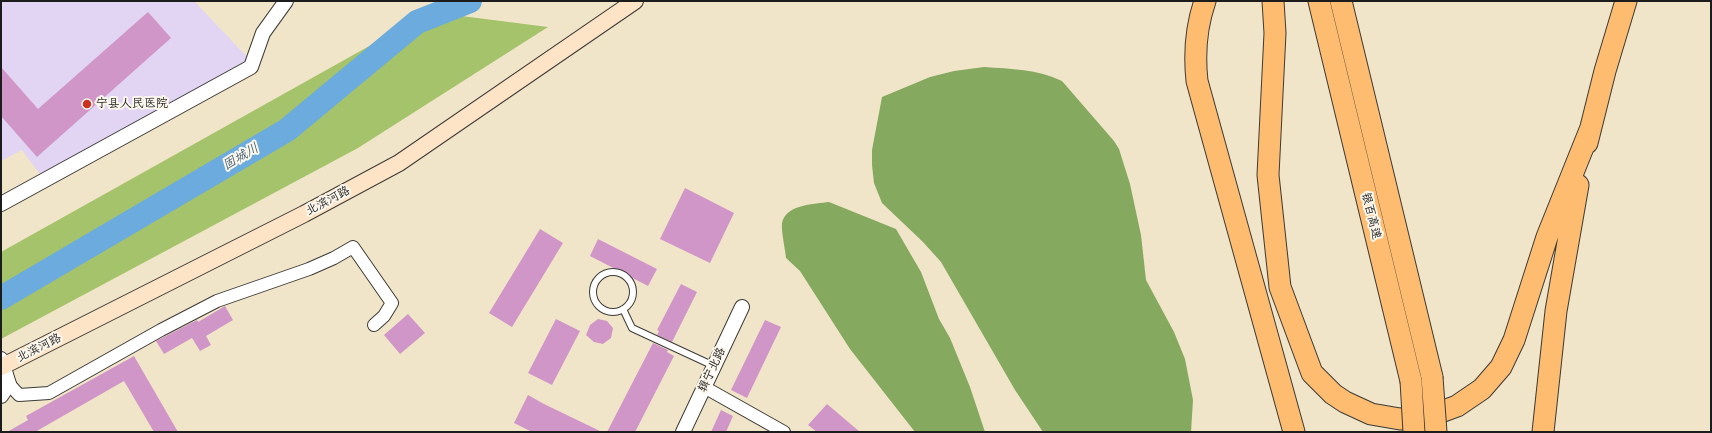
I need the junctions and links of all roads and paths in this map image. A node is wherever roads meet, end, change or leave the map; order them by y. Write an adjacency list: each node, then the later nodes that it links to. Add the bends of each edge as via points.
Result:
1 (286, 1): 9 (street, via 263,33 251,67)
2 (635, 1): 13 (main road, 北滨河路, via 399,163 304,214)
3 (1205, 1): 19 (highway, via 1195,46 1197,81)
4 (1273, 1): 8 (highway, via 1275,33 1268,175 1280,287 1312,373 1333,394 1358,409 1386,417 1430,416 1444,412 1470,398 1492,379 1509,354 1547,237)
5 (1319, 1): 20 (highway, 银百高速, bridge, via 1411,380)
6 (1341, 1): 21 (highway, 银百高速, bridge, via 1432,377)
7 (1626, 1): 8 (highway)
8 (1590, 130): 22 (highway, via 1564,258)
9 (1, 204)
10 (742, 307): 14 (street, 辑宁北路)
11 (623, 309): 11 (lane, via 631,300 630,282 621,274 603,275 593,290 596,302 605,311); 14 (lane, via 632,328)
12 (374, 325): 16 (street, via 384,316 392,303 353,247 309,269 217,301 49,393 19,395)
13 (2, 364): 16 (street)
14 (714, 366): 15 (street, 辑宁北路)
15 (704, 387): 17 (street, 辑宁北路); 18 (street)
16 (5, 390)
17 (683, 432)
18 (784, 432)
19 (1294, 432)
20 (1414, 432)
21 (1436, 432)
22 (1543, 432)

